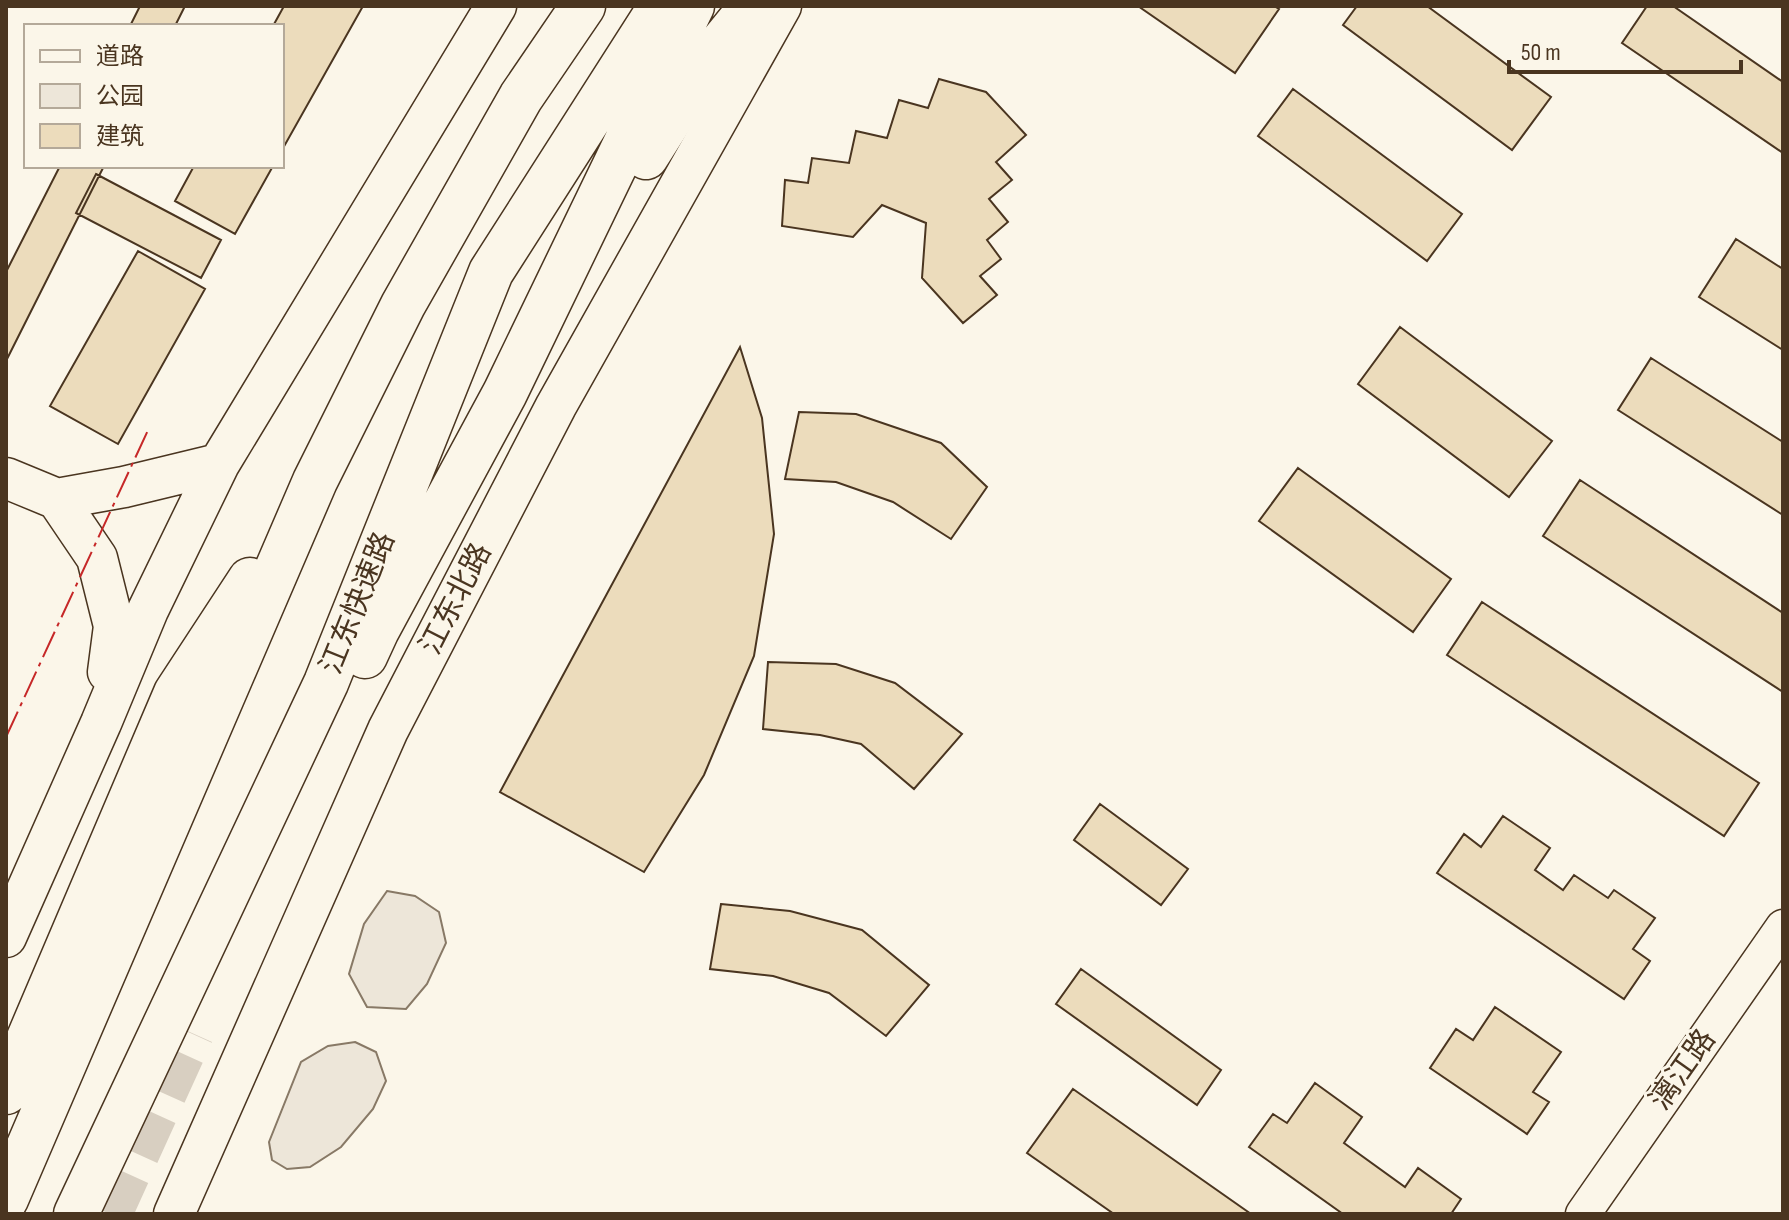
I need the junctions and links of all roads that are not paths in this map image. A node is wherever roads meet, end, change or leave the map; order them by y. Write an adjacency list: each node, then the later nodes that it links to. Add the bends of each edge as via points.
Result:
1 (496, 6): 10 (main road)
2 (560, 6): 8 (highway)
3 (583, 6): 8 (highway)
4 (661, 6): 20 (highway, 江东快速路, via 491,272 326,683)
5 (692, 6): 9 (highway)
6 (752, 6): 9 (highway, via 708,60 621,195)
7 (781, 6): 21 (main road, 江东北路, via 556,406 388,730)
8 (521, 97): 12 (highway, via 403,305)
9 (505, 393): 17 (highway, via 377,630)
10 (219, 464): 13 (main road); 14 (main road, via 148,610)
11 (6, 478): 13 (main road)
12 (315, 481): 18 (highway, via 176,693); 19 (highway)
13 (57, 499): 14 (main road, via 97,558 114,626)
14 (101, 723): 16 (main road)
15 (1783, 927): 22 (street, 漓江路)
16 (6, 937)
17 (192, 1033)
18 (6, 1092)
19 (6, 1199)
20 (76, 1214)
21 (174, 1214)
22 (1583, 1214)

